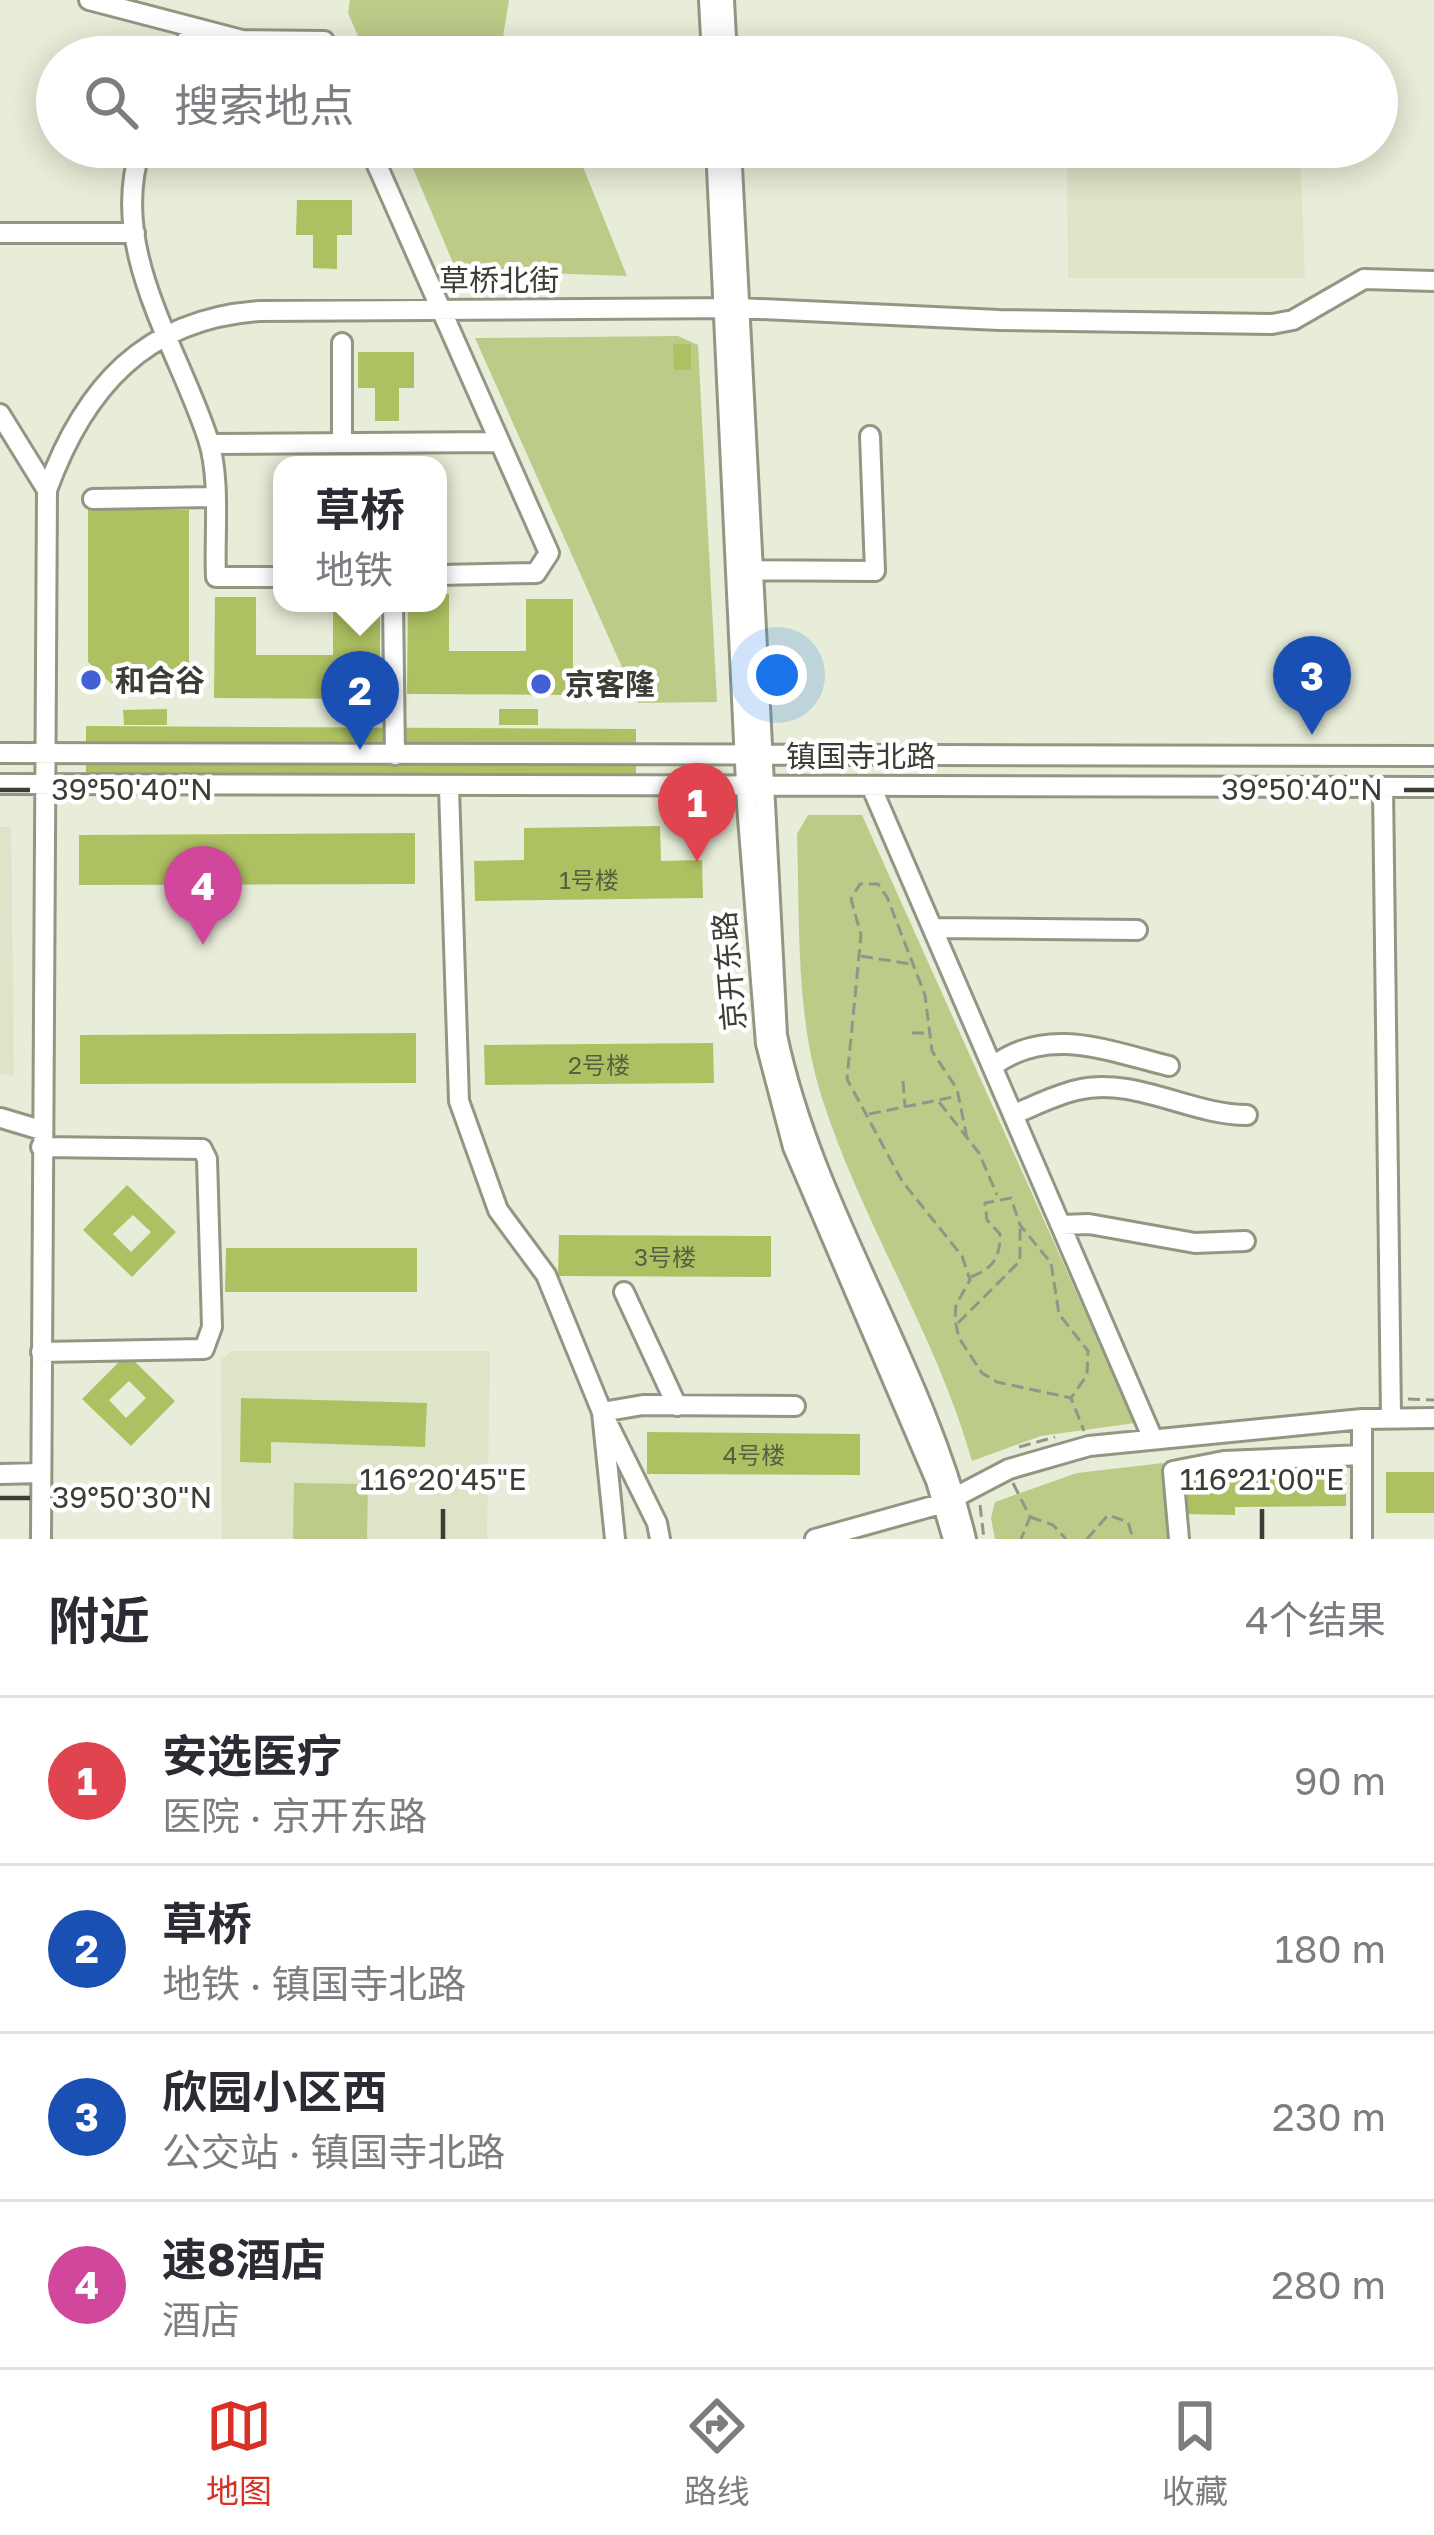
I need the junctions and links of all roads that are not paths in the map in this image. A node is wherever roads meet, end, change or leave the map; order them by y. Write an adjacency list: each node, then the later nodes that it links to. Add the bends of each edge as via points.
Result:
1 (88, 0): 4 (street)
2 (709, 0): 7 (street)
3 (724, 0): 8 (street)
4 (192, 30): 5 (street); 6 (street)
5 (189, 36)
6 (222, 36)
7 (711, 36)
8 (726, 36)
9 (138, 168): 14 (street)
10 (378, 168): 17 (street)
11 (718, 168): 16 (street, 京开东路)
12 (731, 168): 16 (street, 京开东路)
13 (0, 233): 14 (street)
14 (135, 233): 18 (street)
15 (1434, 281): 16 (street, 草桥北街, via 1364,279 1272,324)
16 (732, 308): 17 (street, 草桥北街); 28 (street, 京开东路)
17 (438, 310): 18 (street, 草桥北街, via 259,311); 22 (street)
18 (166, 334): 24 (street); 25 (street, via 93,396 66,437)
19 (342, 343): 23 (street)
20 (0, 414): 25 (street)
21 (870, 436): 28 (street, via 875,571)
22 (500, 442): 23 (street); 29 (street, via 548,562 536,573)
23 (342, 443): 24 (street)
24 (210, 444): 26 (street)
25 (47, 490): 33 (street)
26 (213, 497): 27 (street); 30 (street, via 216,578)
27 (93, 499)
28 (746, 570): 35 (street, 京开东路)
29 (447, 575)
30 (273, 577)
31 (393, 612): 34 (street)
32 (0, 753): 33 (street, 镇国寺北路)
33 (41, 753): 34 (street, 镇国寺北路); 38 (street)
34 (395, 755): 35 (street, 镇国寺北路)
35 (754, 755): 36 (street, 镇国寺北路); 39 (street, 京开东路)
36 (1434, 756)
37 (0, 784): 38 (street, 镇国寺北路)
38 (41, 785): 43 (street, 镇国寺北路); 51 (street)
39 (755, 785): 40 (street, 镇国寺北路); 43 (street, 镇国寺北路); 66 (street, 京开东路, via 759,991 778,1101)
40 (872, 786): 41 (street, 镇国寺北路); 44 (street)
41 (1383, 787): 42 (street, 镇国寺北路); 59 (street)
42 (1434, 787)
43 (449, 788): 58 (street, via 460,1101 498,1210 546,1275)
44 (933, 928): 45 (street); 46 (street)
45 (1137, 930)
46 (992, 1066): 47 (street, via 1015,1049 1064,1043); 48 (street)
47 (1168, 1066)
48 (1013, 1114): 49 (street, via 1079,1089 1127,1089 1198,1111); 52 (street)
49 (1247, 1115)
50 (2, 1118): 51 (street)
51 (41, 1138): 55 (street); 55 (street, via 202,1149 212,1328 204,1349)
52 (1061, 1225): 53 (street, via 1195,1243); 62 (street)
53 (1245, 1241)
54 (624, 1292): 56 (street)
55 (41, 1352): 64 (street)
56 (677, 1406): 57 (street); 58 (street)
57 (795, 1406)
58 (602, 1412): 68 (street); 69 (street)
59 (1390, 1417): 60 (street); 61 (street)
60 (1434, 1418)
61 (1362, 1419): 62 (street); 63 (street)
62 (1153, 1438): 66 (street, via 1047,1455)
63 (1362, 1455): 73 (street, via 1224,1461 1174,1472); 74 (street)
64 (41, 1473): 65 (street); 67 (street)
65 (0, 1474)
66 (950, 1500): 70 (street); 71 (street, 京开东路); 72 (street, 京开东路)
67 (40, 1539)
68 (615, 1539)
69 (660, 1539)
70 (814, 1539)
71 (952, 1539)
72 (966, 1539)
73 (1179, 1539)
74 (1362, 1539)

